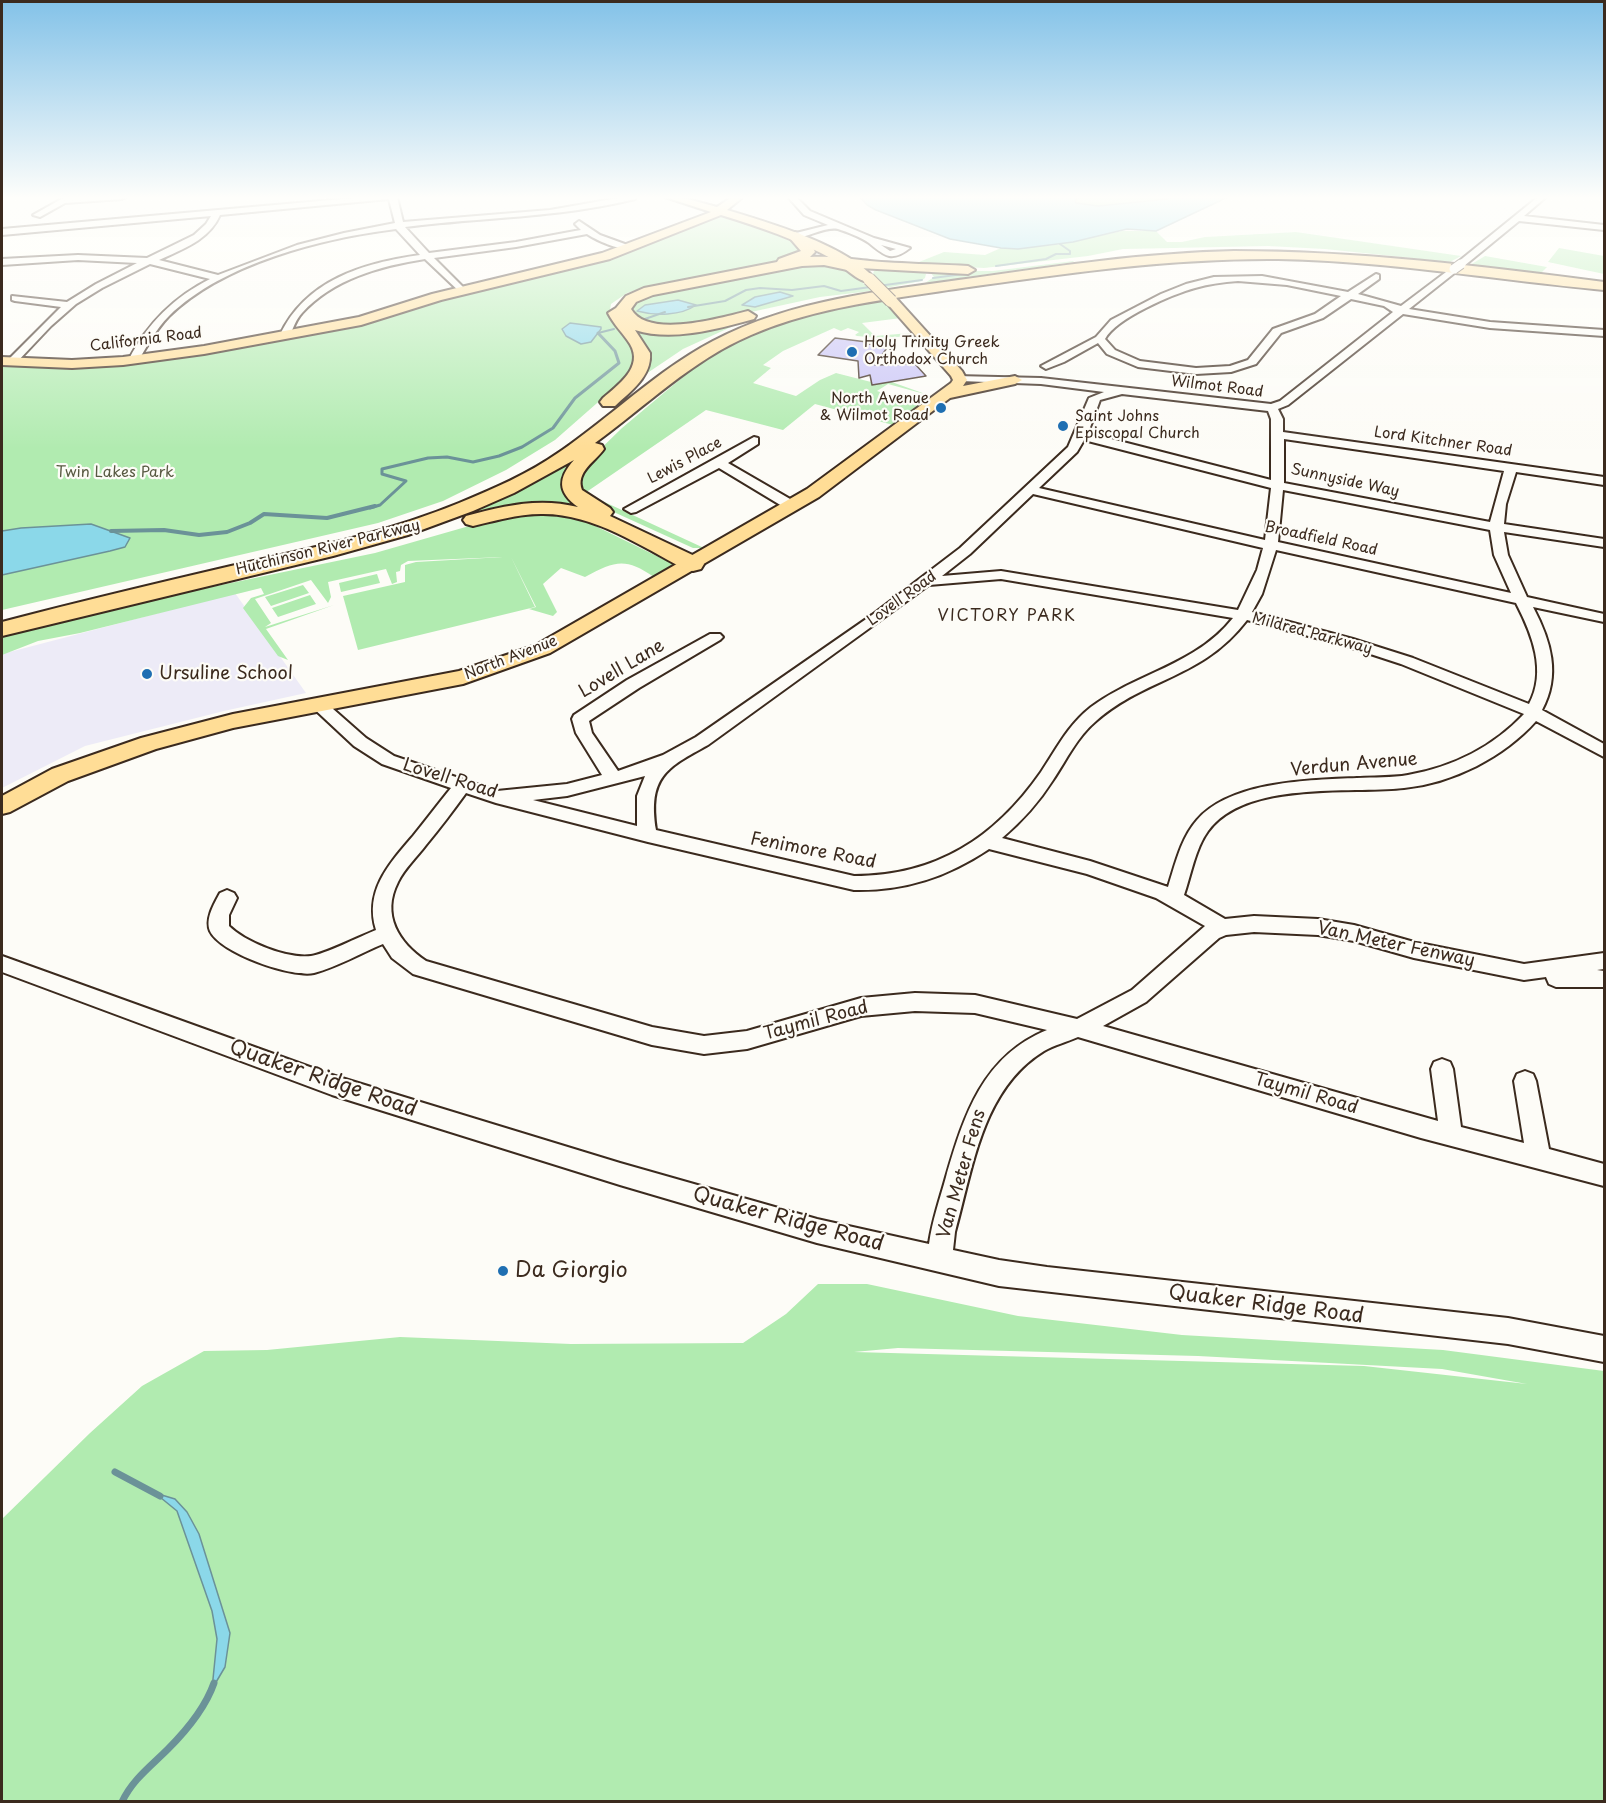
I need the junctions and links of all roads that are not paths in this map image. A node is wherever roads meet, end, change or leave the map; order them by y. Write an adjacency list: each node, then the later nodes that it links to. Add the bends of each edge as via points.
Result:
1 (107, 281): 28 (street)
2 (213, 281): 35 (street, via 156,322)
3 (341, 281): 30 (street, via 301,308)
4 (452, 281): 22 (street)
5 (503, 281): 22 (main road, California Road)
6 (686, 281): 46 (highway, via 651,288 622,300 616,307 616,316 640,347 643,362 636,376)
7 (703, 281): 26 (highway, via 631,299 623,312 641,325 677,329)
8 (872, 281): 24 (main road, bridge)
9 (924, 281): 24 (highway)
10 (978, 281): 24 (highway, Hutchinson River Parkway)
11 (986, 281): 40 (highway, Hutchinson River Parkway, via 799,312 724,341 685,363)
12 (1204, 281): 32 (street, via 1137,310 1107,328)
13 (1282, 281): 20 (street)
14 (1369, 281): 21 (street)
15 (1439, 281): 29 (street, Wilmot Road)
16 (1502, 281): 23 (highway, via 1521,286)
17 (1580, 281): 19 (highway, Hutchinson River Parkway)
18 (1582, 281): 19 (highway, Hutchinson River Parkway)
19 (1605, 284)
20 (1315, 287): 21 (street, via 1335,283); 25 (street)
21 (1360, 287): 25 (street)
22 (462, 291): 30 (main road, California Road, via 361,321)
23 (1605, 291)
24 (892, 295): 26 (highway, Hutchinson River Parkway); 38 (main road)
25 (1347, 295): 29 (street); 34 (street, via 1318,316 1277,331 1257,358 1242,366 1215,371 1176,370)
26 (854, 296): 51 (highway, Hutchinson River Parkway, via 773,315 702,344 669,364)
27 (15, 298): 28 (street)
28 (70, 305): 36 (street)
29 (1401, 310): 31 (street, via 1469,323); 45 (street, Wilmot Road, via 1284,403)
30 (285, 335): 35 (main road, California Road)
31 (1601, 336)
32 (1100, 339): 33 (street); 34 (street)
33 (1074, 351): 34 (street); 37 (street)
34 (1117, 356)
35 (134, 359): 36 (main road, California Road, via 72,364)
36 (7, 361)
37 (1046, 366)
38 (956, 373): 39 (main road); 43 (main road, North Avenue, via 958,384)
39 (1015, 380): 41 (street, Wilmot Road); 43 (main road)
40 (657, 385): 63 (highway, via 577,466 571,476 571,489 586,504); 67 (highway, Hutchinson River Parkway, via 560,460 448,515 331,551)
41 (1082, 386): 42 (street, Wilmot Road); 44 (street)
42 (1120, 391): 44 (street); 45 (street, Wilmot Road)
43 (946, 394): 57 (main road, North Avenue)
44 (1095, 398): 48 (street, Lovell Road)
45 (1272, 408): 49 (street, Fenimore Road)
46 (599, 411)
47 (582, 424): 51 (highway)
48 (1081, 435): 55 (street, Sunnyside Way); 56 (street, Lovell Road, via 1073,449)
49 (1278, 435): 53 (street, Lord Kitchner Road); 55 (street, Fenimore Road)
50 (754, 441): 52 (street, Lewis Place)
51 (541, 461): 69 (highway, Hutchinson River Parkway, via 482,491 395,524)
52 (719, 463): 57 (street); 58 (street, Lewis Place)
53 (1511, 468): 54 (street, Lord Kitchner Road); 59 (street, Verdun Avenue)
54 (1605, 481)
55 (1278, 484): 59 (street, Sunnyside Way); 61 (street, Fenimore Road)
56 (1032, 490): 61 (street, Broadfield Road); 62 (street, Lovell Road)
57 (792, 506): 63 (main road, North Avenue)
58 (631, 509)
59 (1497, 527): 60 (street, Sunnyside Way); 66 (street, Verdun Avenue, via 1504,561)
60 (1605, 543)
61 (1271, 546): 66 (street, Broadfield Road); 68 (street, Fenimore Road)
62 (965, 551): 64 (street, Mildred Parkway); 65 (street, Lovell Road)
63 (698, 561): 67 (highway, via 589,516 563,509 530,508 501,512 340,557); 73 (main road, North Avenue, via 563,639 512,662 463,678)
64 (1001, 575): 65 (street, Mildred Parkway); 68 (street, Mildred Parkway)
65 (927, 581): 76 (street, Lovell Road, via 702,741)
66 (1520, 599): 70 (street, Broadfield Road); 74 (street, Verdun Avenue, via 1540,637 1545,662 1545,682)
67 (99, 603): 71 (highway, Hutchinson River Parkway)
68 (1243, 616): 74 (street, Mildred Parkway, via 1382,652); 82 (street, Fenimore Road, via 1202,657 1112,701 1090,717 1066,741 1047,776 1026,803)
69 (2, 618)
70 (1605, 618)
71 (2, 628)
72 (715, 637): 77 (street, Lovell Lane, via 580,719 584,733)
73 (318, 705): 78 (street, Lovell Road, via 360,742 388,760); 80 (main road, North Avenue, via 198,729 116,753 60,774)
74 (1533, 712): 75 (street, Mildred Parkway); 84 (street, Verdun Avenue, via 1527,723 1496,749 1439,775 1406,782 1273,791 1240,799 1204,823)
75 (1605, 751)
76 (669, 759): 77 (street, Lovell Road); 81 (street, Lovell Road, via 648,786 644,806)
77 (614, 779): 79 (street, Lovell Road, via 567,790)
78 (462, 786): 79 (street, Lovell Road); 86 (street, Taymil Road, via 388,883 382,906)
79 (496, 797): 81 (street, Fenimore Road)
80 (2, 806)
81 (648, 835): 82 (street, Fenimore Road, via 876,885 928,874)
82 (986, 841): 84 (street, via 1090,868)
83 (226, 898): 86 (street, via 219,928 228,939 283,961 312,964)
84 (1173, 898): 85 (street)
85 (1223, 927): 89 (street, Van Meter Fenway, via 1318,927); 91 (street, Van Meter Fens, via 1212,932 1139,996)
86 (387, 934): 91 (street, Taymil Road, via 398,952 420,968 652,1036 704,1045 747,1040 842,1011 915,1002 975,1004)
87 (1605, 961): 89 (street, Van Meter Fenway)
88 (2, 964): 97 (street, Quaker Ridge Road, via 332,1085 630,1177)
89 (1524, 972): 90 (street, via 1563,980)
90 (1605, 979)
91 (1077, 1028): 94 (street, Taymil Road); 97 (street, Van Meter Fens, via 1050,1036 1020,1057 981,1105 943,1232)
92 (1442, 1069): 94 (street)
93 (1525, 1082): 95 (street)
94 (1451, 1135): 95 (street, Taymil Road)
95 (1539, 1159): 96 (street, Taymil Road)
96 (1605, 1176)
97 (939, 1260): 98 (street, Quaker Ridge Road, via 1047,1280 1508,1331)
98 (1605, 1349)

